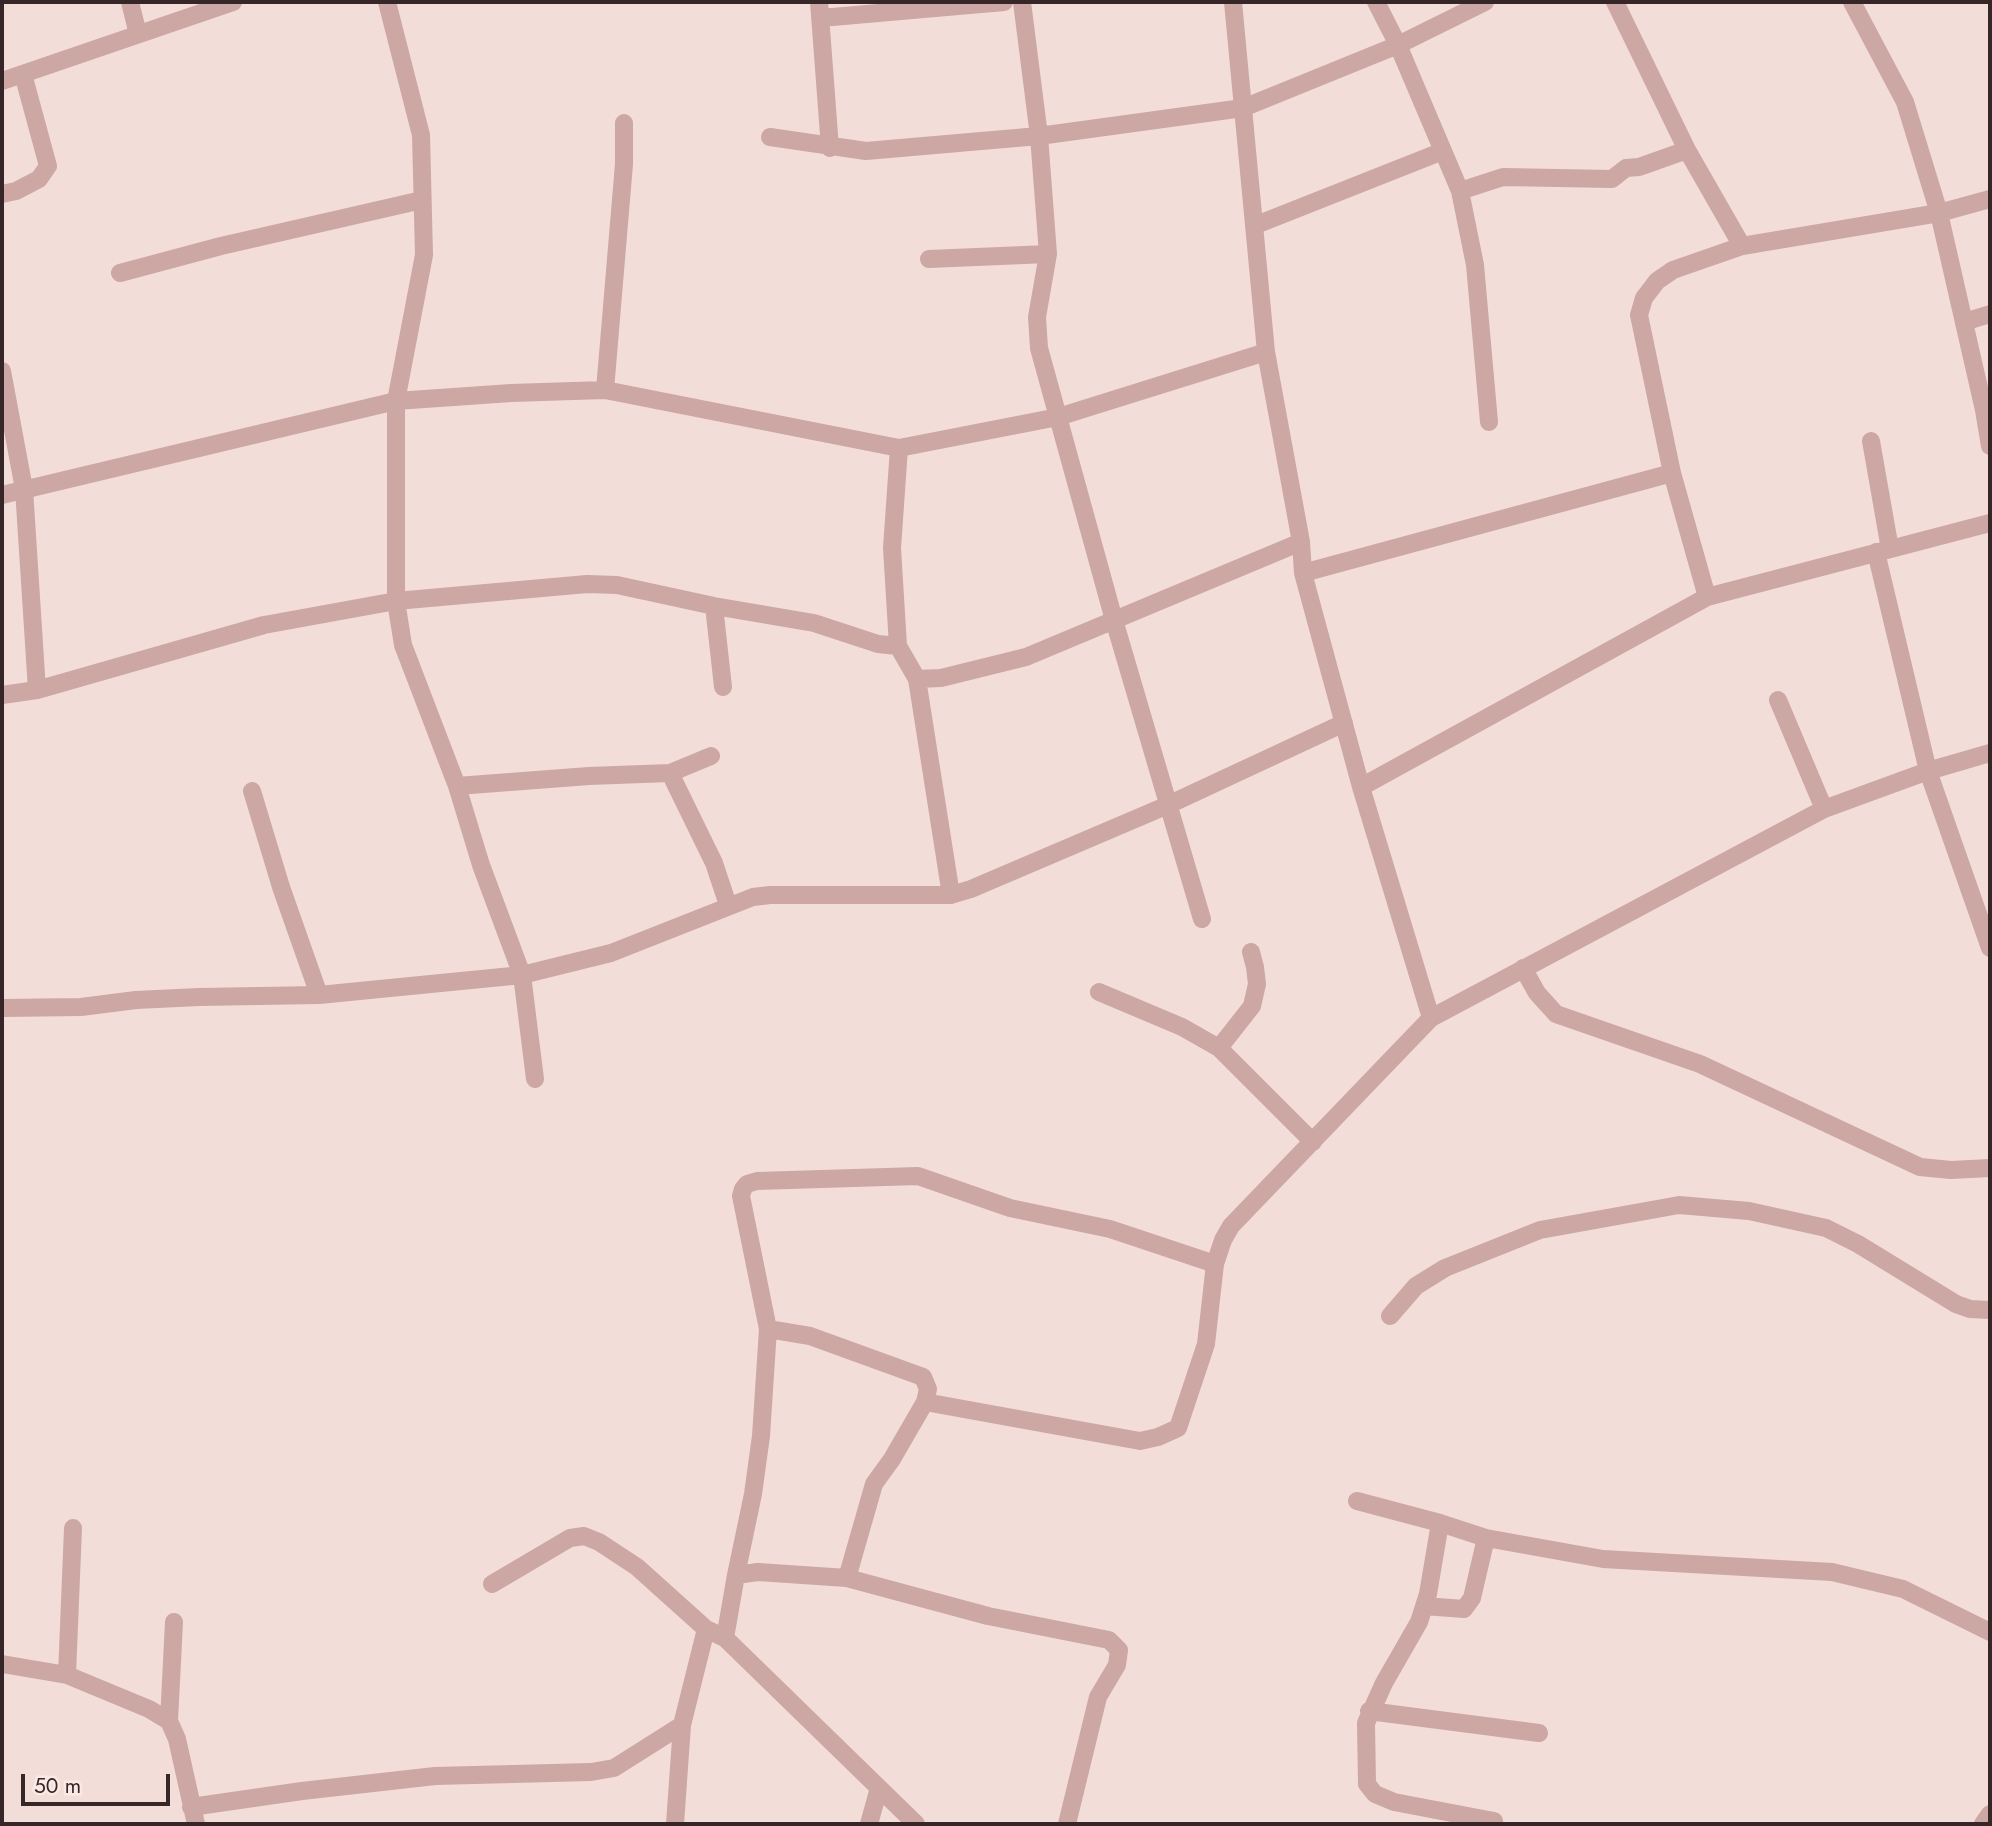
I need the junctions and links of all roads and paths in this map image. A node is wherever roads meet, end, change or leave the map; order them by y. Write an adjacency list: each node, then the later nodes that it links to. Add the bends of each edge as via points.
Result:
1 (130, 2): 12 (street)
2 (233, 2): 12 (street)
3 (387, 2): 26 (street, via 421,135)
4 (1004, 2): 11 (street)
5 (1022, 2): 18 (street)
6 (1233, 2): 16 (street)
7 (1376, 2): 13 (street)
8 (1485, 2): 13 (street)
9 (1852, 2): 27 (street, via 1902,95)
10 (1619, 3): 21 (street)
11 (820, 10): 20 (street)
12 (138, 34): 14 (street)
13 (1398, 46): 16 (street); 22 (street)
14 (23, 74): 15 (street); 24 (street, via 48,166 39,178)
15 (2, 81)
16 (1243, 108): 18 (street); 28 (street)
17 (624, 123): 37 (street)
18 (1039, 136): 20 (street, via 866,151); 30 (street)
19 (770, 137): 20 (street)
20 (830, 148)
21 (1687, 150): 23 (street, via 1626,168 1612,179 1503,177); 29 (street)
22 (1443, 151): 23 (street); 28 (street)
23 (1460, 191): 41 (street, via 1475,265)
24 (2, 194)
25 (1990, 199): 27 (street)
26 (422, 200): 32 (street); 38 (street, via 424,255)
27 (1938, 213): 29 (street); 34 (street)
28 (1256, 225): 35 (street)
29 (1742, 246): 45 (street, via 1673,270 1644,298 1639,315)
30 (1048, 254): 31 (street); 40 (street, via 1038,338)
31 (929, 259)
32 (120, 273)
33 (1990, 314): 34 (street)
34 (1964, 322): 39 (street)
35 (1266, 352): 40 (street); 49 (street)
36 (2, 372): 46 (street)
37 (605, 390): 38 (street); 44 (street)
38 (396, 401): 46 (street); 53 (street)
39 (1987, 410): 43 (street)
40 (1058, 417): 44 (street); 55 (street)
41 (1489, 422)
42 (1871, 441): 50 (street)
43 (1990, 446)
44 (899, 448): 56 (street, via 892,548)
45 (1672, 473): 51 (street); 52 (street)
46 (24, 489): 47 (street); 59 (street)
47 (2, 495)
48 (1990, 523): 50 (street)
49 (1301, 542): 51 (street); 55 (street)
50 (1883, 551): 52 (street); 65 (street)
51 (1303, 573): 62 (street)
52 (1707, 597): 68 (street)
53 (396, 601): 54 (street, via 587,584 617,585); 59 (street, via 264,625); 67 (street, via 403,645)
54 (714, 606): 56 (street, via 814,623); 58 (street)
55 (1114, 620): 57 (street, via 1026,657 941,678); 70 (street)
56 (898, 646): 57 (street)
57 (917, 679): 72 (street)
58 (723, 687)
59 (37, 690): 60 (street)
60 (2, 695)
61 (1778, 700): 71 (street)
62 (1344, 723): 68 (street); 70 (street)
63 (1990, 753): 65 (street)
64 (710, 756): 66 (street)
65 (1928, 771): 71 (street); 75 (street)
66 (670, 773): 67 (street); 73 (street, via 714,863)
67 (457, 786): 78 (street)
68 (1362, 787): 82 (street)
69 (252, 791): 80 (street)
70 (1168, 805): 72 (street); 74 (street)
71 (1824, 809): 77 (street)
72 (951, 895): 73 (street, via 770,895)
73 (728, 905): 78 (street, via 611,953)
74 (1202, 919)
75 (1990, 948)
76 (1251, 953): 83 (street, via 1257,984 1252,1006)
77 (1523, 968): 82 (street); 86 (street, via 1556,1014 1700,1063 1920,1167)
78 (522, 975): 80 (street); 84 (street)
79 (1100, 992): 83 (street)
80 (319, 995): 81 (street)
81 (2, 1008)
82 (1431, 1018): 85 (street)
83 (1219, 1048): 85 (street)
84 (535, 1079)
85 (1313, 1142): 87 (street, via 1231,1226)
86 (1990, 1168)
87 (1214, 1264): 90 (street, via 1110,1229 1010,1208 918,1176 757,1181 747,1184 741,1196); 91 (street, via 1206,1343 1178,1428 1140,1441)
88 (1990, 1310): 89 (street, via 1956,1304 1826,1228 1749,1211 1679,1205 1540,1230 1445,1268 1416,1286)
89 (1390, 1316)
90 (768, 1329): 91 (street, via 810,1336 923,1377 928,1389); 96 (street, via 761,1436)
91 (925, 1402): 97 (street, via 874,1484)
92 (1357, 1501): 93 (street)
93 (1440, 1523): 95 (street); 99 (street)
94 (73, 1528): 105 (street)
95 (1486, 1538): 99 (street, via 1472,1598 1464,1609); 102 (street, via 1603,1559 1832,1572 1903,1589)
96 (736, 1575): 97 (street, via 758,1572); 103 (street)
97 (847, 1578): 117 (street, via 988,1616 1109,1640 1119,1650 1117,1665 1098,1697)
98 (492, 1584): 101 (street, via 570,1538 584,1536 637,1567)
99 (1424, 1606): 106 (street)
100 (174, 1622): 107 (street)
101 (706, 1629): 103 (street); 108 (street)
102 (1990, 1632)
103 (725, 1638): 110 (street)
104 (2, 1664): 105 (street)
105 (67, 1675): 107 (street)
106 (1369, 1711): 109 (street); 113 (street, via 1367,1784 1375,1794 1394,1802)
107 (169, 1721): 112 (street)
108 (682, 1725): 112 (street, via 614,1768 435,1776 302,1791); 114 (street)
109 (1539, 1733)
110 (879, 1788): 115 (street); 116 (street)
111 (1990, 1814): 118 (street)
112 (193, 1816)
113 (1494, 1821)
114 (674, 1824)
115 (869, 1824)
116 (916, 1824)
117 (1067, 1824)
118 (1983, 1824)

